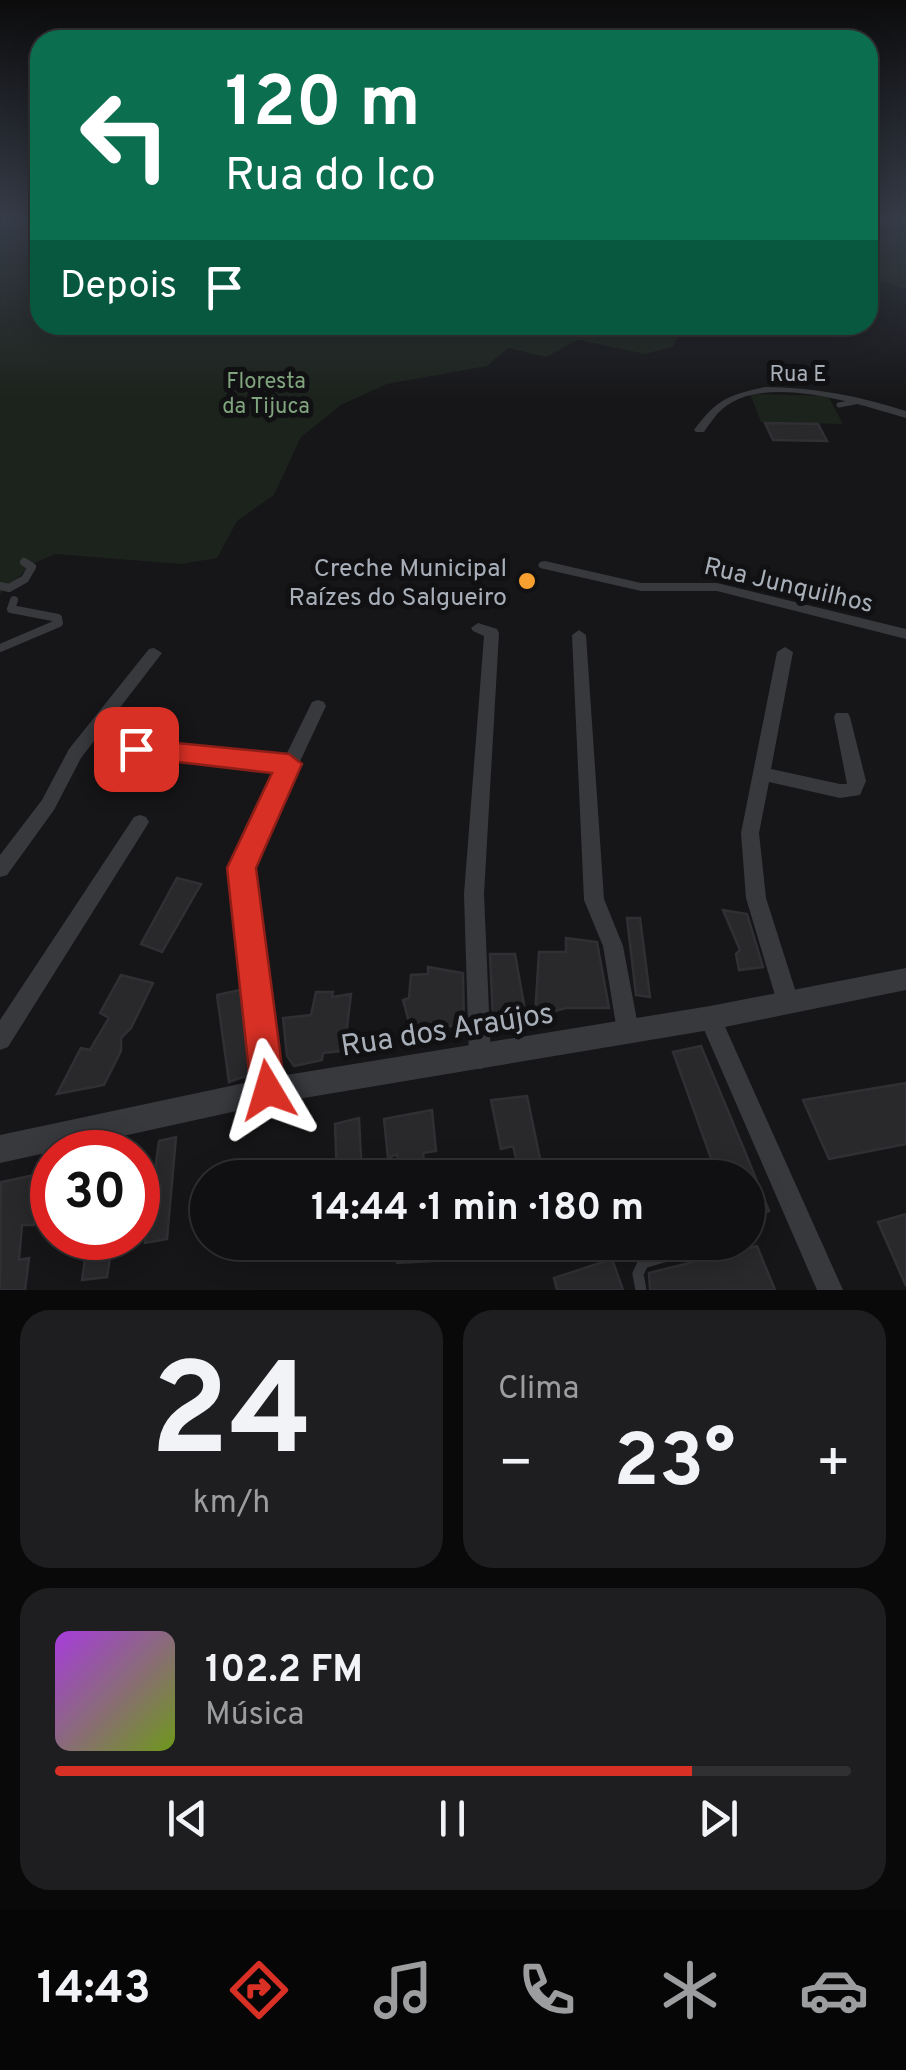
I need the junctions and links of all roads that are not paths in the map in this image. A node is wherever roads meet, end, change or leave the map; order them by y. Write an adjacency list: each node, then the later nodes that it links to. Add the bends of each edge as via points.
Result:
1 (865, 401): 2 (lane); 3 (street, Rua E); 4 (street, Rua E, via 827,392 754,393 713,412)
2 (839, 406)
3 (906, 416)
4 (700, 430)
5 (24, 562): 7 (lane, via 32,567 25,579)
6 (545, 565): 10 (street, Rua Junquilhos, via 641,586 717,586)
7 (0, 586)
8 (14, 600): 12 (lane, via 11,609 20,614 59,623)
9 (478, 628): 27 (street, via 492,633 474,894)
10 (906, 634)
11 (579, 635): 25 (street, via 594,900 616,948)
12 (0, 648)
13 (785, 652): 19 (street)
14 (154, 653): 21 (street, via 75,754 48,805)
15 (318, 706): 18 (street)
16 (842, 717): 19 (street, via 858,781 854,790)
17 (136, 749): 18 (street)
18 (289, 764): 28 (street, via 241,868)
19 (760, 773): 23 (street, via 750,866)
20 (140, 822): 26 (street)
21 (0, 869)
22 (906, 979): 23 (street, Rua dos Araújos)
23 (788, 1002): 24 (street, Rua dos Araújos)
24 (710, 1018): 25 (street, Rua dos Araújos); 32 (street)
25 (628, 1031): 27 (street, Rua dos Araújos)
26 (0, 1039)
27 (480, 1058): 28 (street, Rua dos Araújos)
28 (268, 1090): 29 (street, Rua dos Araújos)
29 (0, 1150)
30 (654, 1260): 31 (lane, via 638,1274)
31 (641, 1290)
32 (830, 1290)

